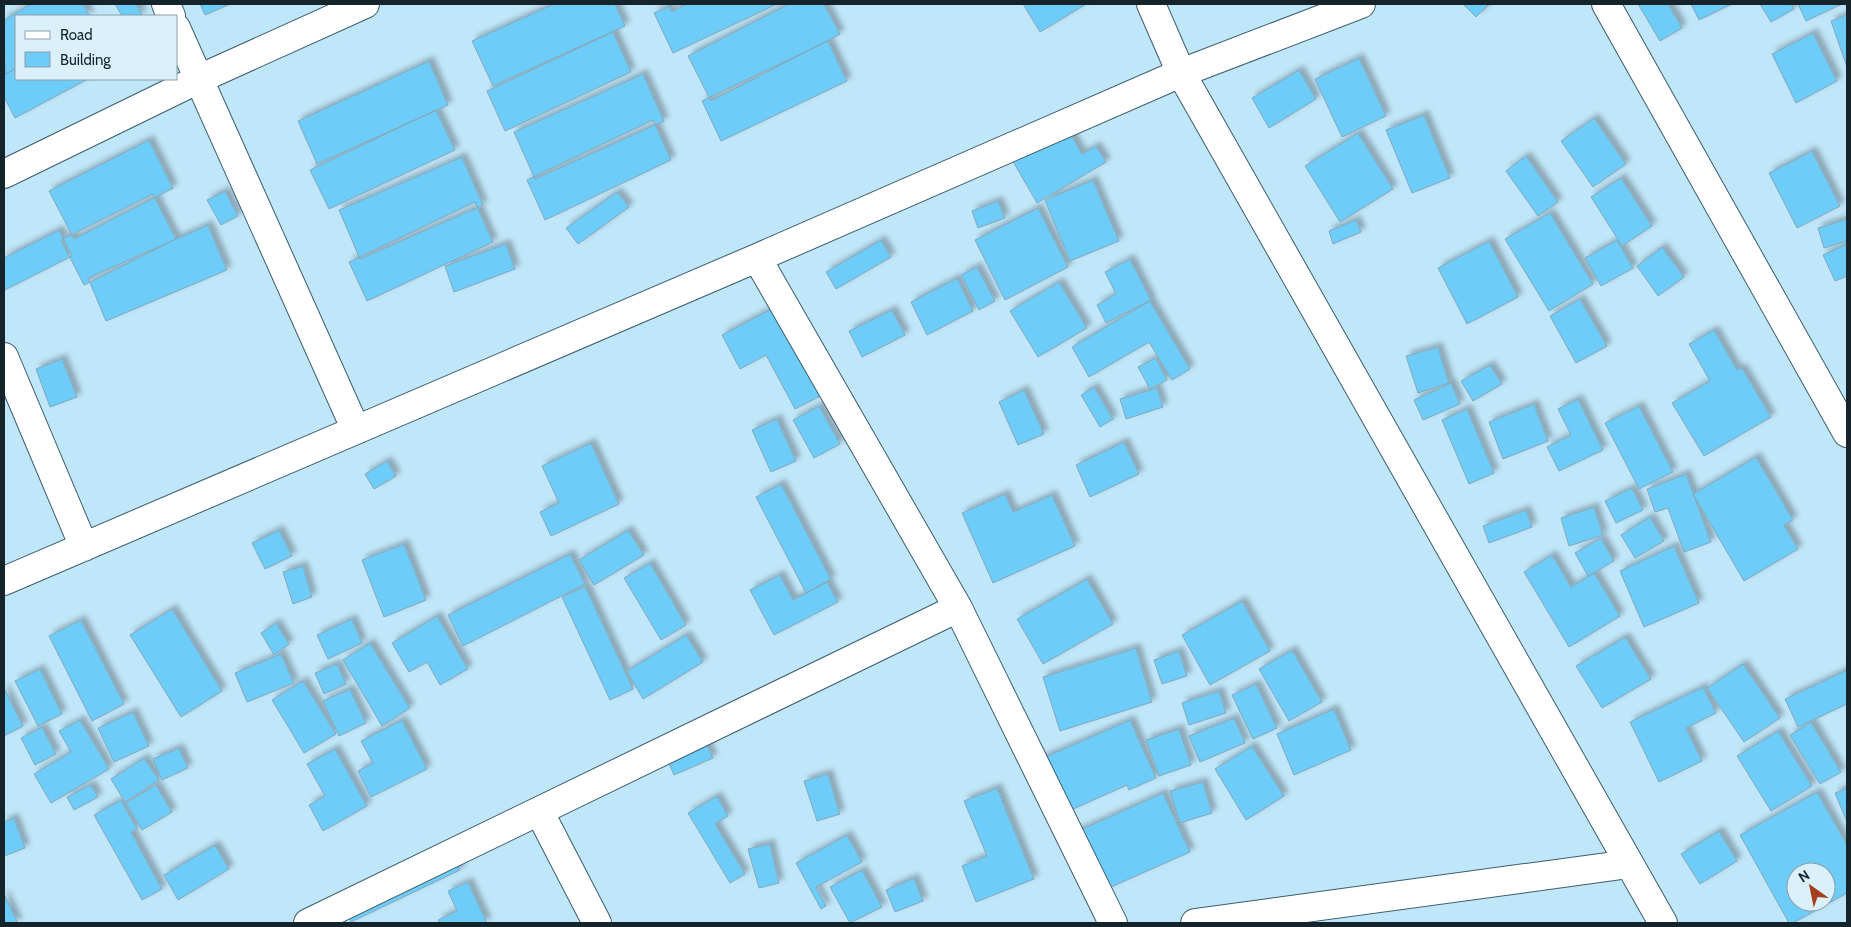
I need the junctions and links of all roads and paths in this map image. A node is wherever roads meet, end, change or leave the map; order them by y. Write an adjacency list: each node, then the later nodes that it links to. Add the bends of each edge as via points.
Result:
1 (364, 4): 7 (street)
2 (1152, 4): 6 (street)
3 (1361, 4): 6 (street)
4 (1606, 4): 12 (street)
5 (178, 32): 7 (street)
6 (1180, 74): 9 (street); 17 (street)
7 (199, 79): 8 (street); 11 (street)
8 (4, 174)
9 (757, 258): 11 (street); 15 (street)
10 (4, 357): 13 (street)
11 (356, 430): 13 (street)
12 (1847, 433)
13 (84, 547): 14 (street)
14 (4, 581)
15 (958, 608): 16 (street); 20 (street)
16 (540, 811): 18 (street); 19 (street)
17 (1629, 864): 21 (street); 22 (street)
18 (308, 923)
19 (597, 923)
20 (1113, 923)
21 (1195, 923)
22 (1663, 923)

